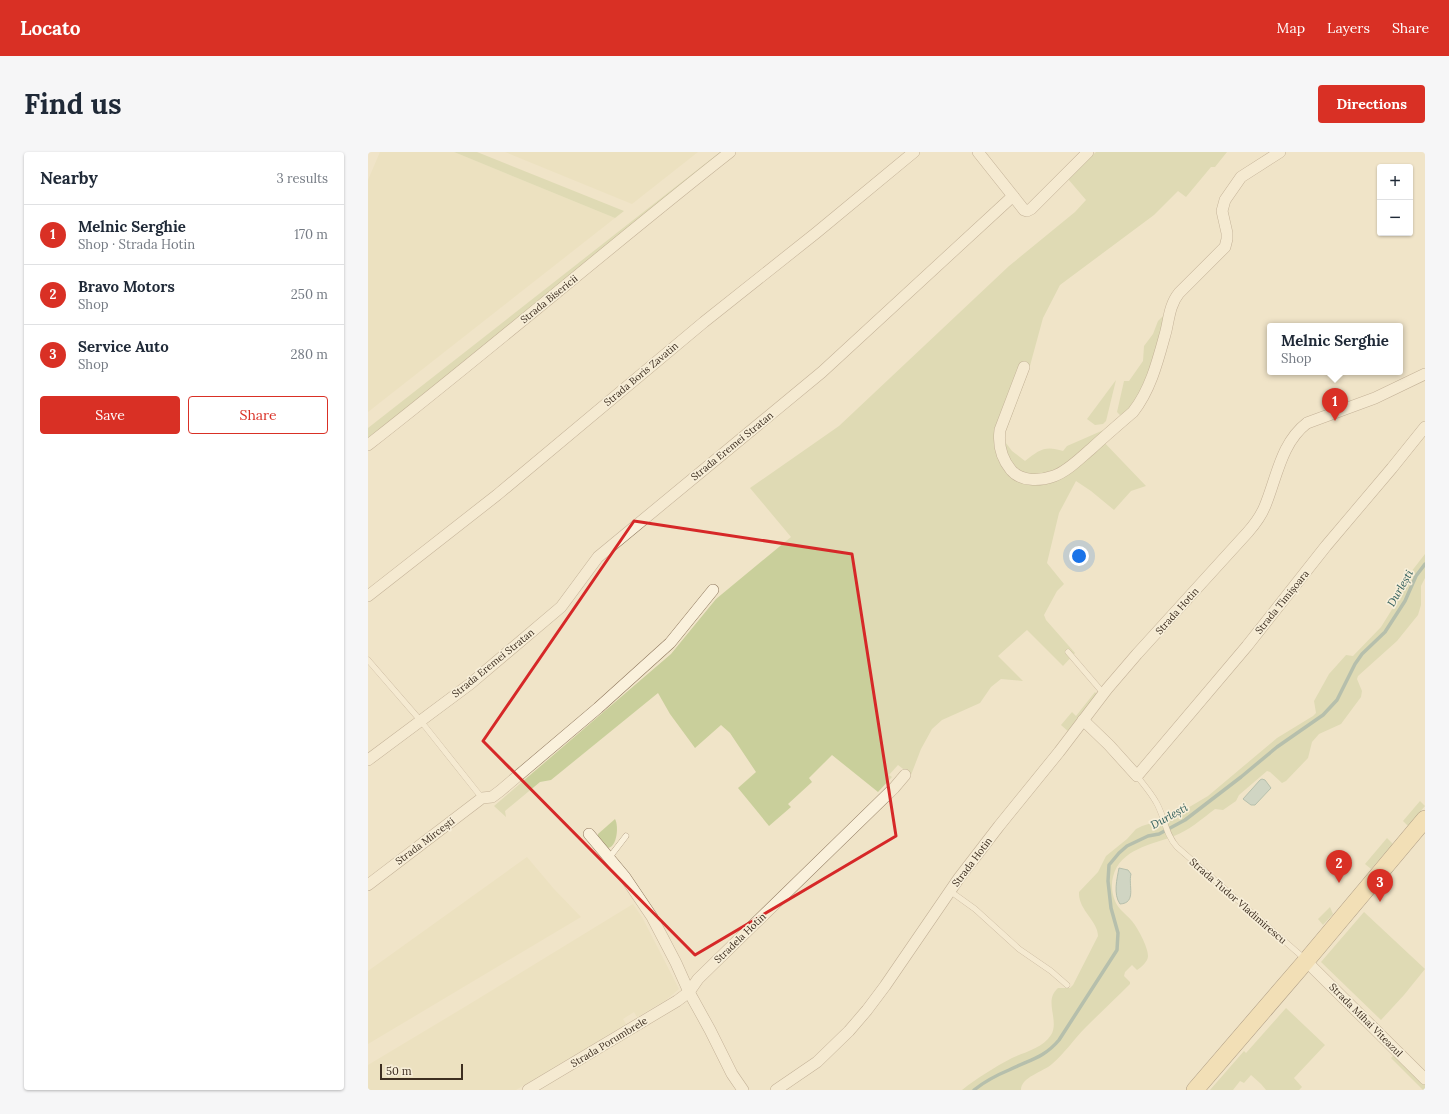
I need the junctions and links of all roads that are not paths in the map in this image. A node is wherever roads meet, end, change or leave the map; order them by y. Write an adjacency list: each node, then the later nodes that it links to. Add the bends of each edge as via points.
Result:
1 (730, 152): 10 (street, Strada Bisericii)
2 (914, 152): 12 (street, Strada Boris Zavatin, via 704,322 497,495)
3 (978, 152): 6 (street)
4 (1088, 152): 6 (street, via 1031,209 1024,210)
5 (1280, 152): 7 (street, via 1241,177 1225,200 1222,211 1227,233 1225,247 1175,300 1156,367 1141,402 1072,465 1055,476 1041,479 1016,476 1003,458 999,440 1000,430)
6 (1013, 196): 16 (street, Strada Eremei Stratan, via 822,372 598,557 561,607 470,684)
7 (1024, 367)
8 (1425, 374): 15 (street, Strada Hotin, via 1375,398 1307,423 1300,429 1284,454 1257,521)
9 (1425, 427): 20 (street, Strada Timișoara, via 1247,646)
10 (368, 445)
11 (713, 590): 21 (street, Strada Mircești, via 670,643 500,791 492,797)
12 (368, 596)
13 (1068, 652): 15 (lane)
14 (368, 660): 16 (lane)
15 (1104, 694): 17 (street, Strada Hotin)
16 (420, 720): 18 (street, Strada Eremei Stratan); 21 (lane)
17 (1083, 720): 20 (street); 27 (street, Strada Hotin)
18 (368, 760)
19 (904, 775): 30 (street, Stradela Hotin, via 894,788 698,979)
20 (1137, 776): 28 (lane, Strada Tudor Vladimirescu, via 1156,802 1170,839 1177,847)
21 (482, 798): 26 (street, Strada Mircești)
22 (1425, 819): 28 (main road)
23 (589, 834): 25 (street)
24 (626, 836): 25 (lane)
25 (609, 858): 30 (street, via 652,917)
26 (368, 885)
27 (950, 890): 29 (lane, Strada Hotin, via 1019,949); 35 (street, Strada Hotin, via 893,976 849,1031 817,1062)
28 (1306, 961): 31 (street, Strada Mihai Viteazul); 32 (main road)
29 (1067, 984)
30 (689, 992): 33 (street, Strada Porumbrele); 34 (street)
31 (1425, 1079)
32 (1197, 1089)
33 (528, 1090)
34 (743, 1090)
35 (776, 1090)

